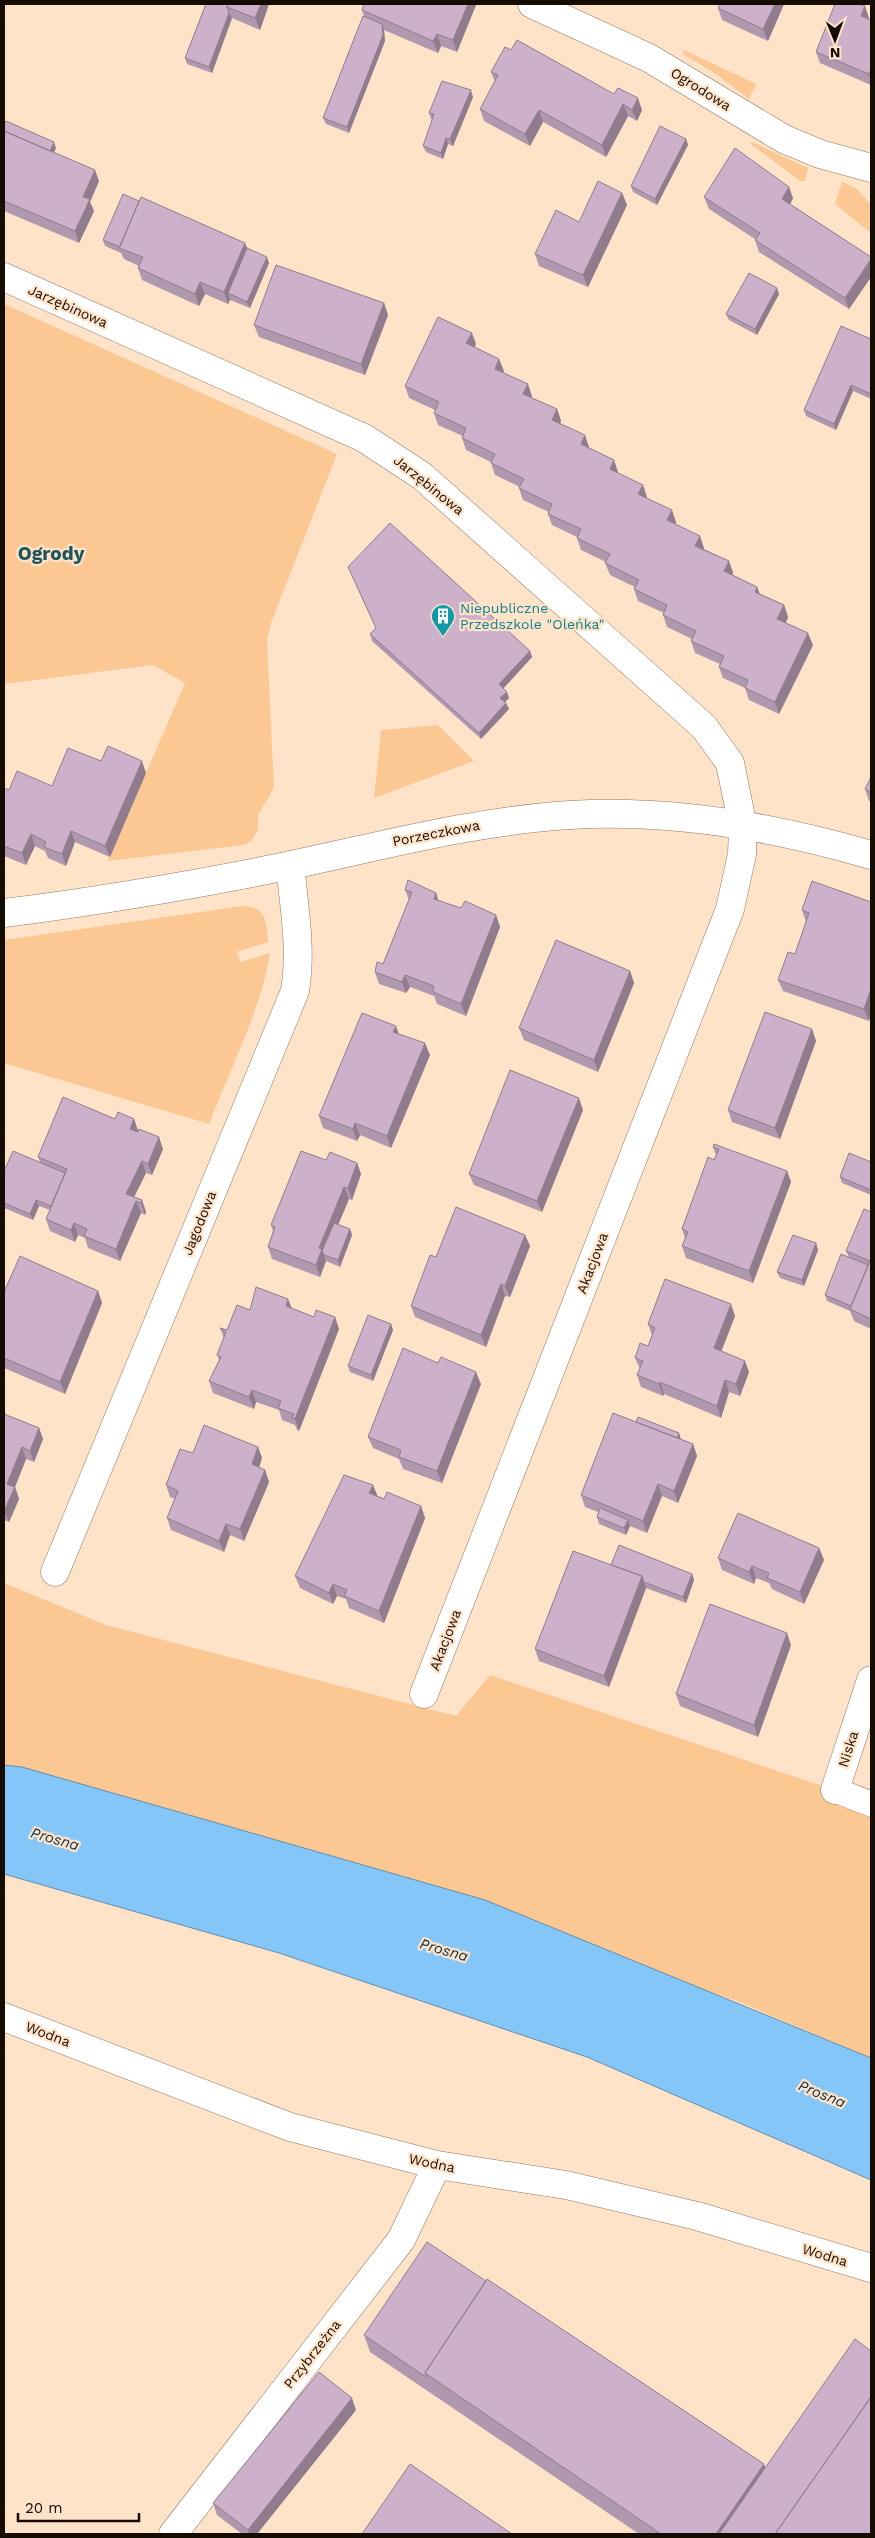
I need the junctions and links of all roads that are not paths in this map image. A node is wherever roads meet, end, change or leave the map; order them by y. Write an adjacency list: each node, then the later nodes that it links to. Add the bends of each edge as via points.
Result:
1 (532, 4): 2 (street, Ogrodowa, via 649,58 784,139 820,154)
2 (871, 168)
3 (4, 278): 4 (street, Jarzębinowa, via 364,438 422,476 704,727 730,763)
4 (743, 827): 5 (street, Porzeczkowa, via 800,836); 6 (street, Porzeczkowa, via 637,814 571,815 458,828); 10 (street, Akacjowa, via 742,854 730,909)
5 (871, 855)
6 (290, 865): 7 (street, Porzeczkowa, via 177,888); 8 (street, Jagodowa, via 298,950 295,990)
7 (4, 913)
8 (55, 1572)
9 (871, 1680): 11 (street, Niska)
10 (424, 1694)
11 (835, 1790): 12 (lane)
12 (871, 1804)
13 (4, 2016): 14 (street, Wodna, via 290,2127)
14 (437, 2165): 15 (street, Wodna, via 566,2185 669,2210); 16 (street, Przybrzeżna, via 401,2240)
15 (871, 2268)
16 (173, 2534)

